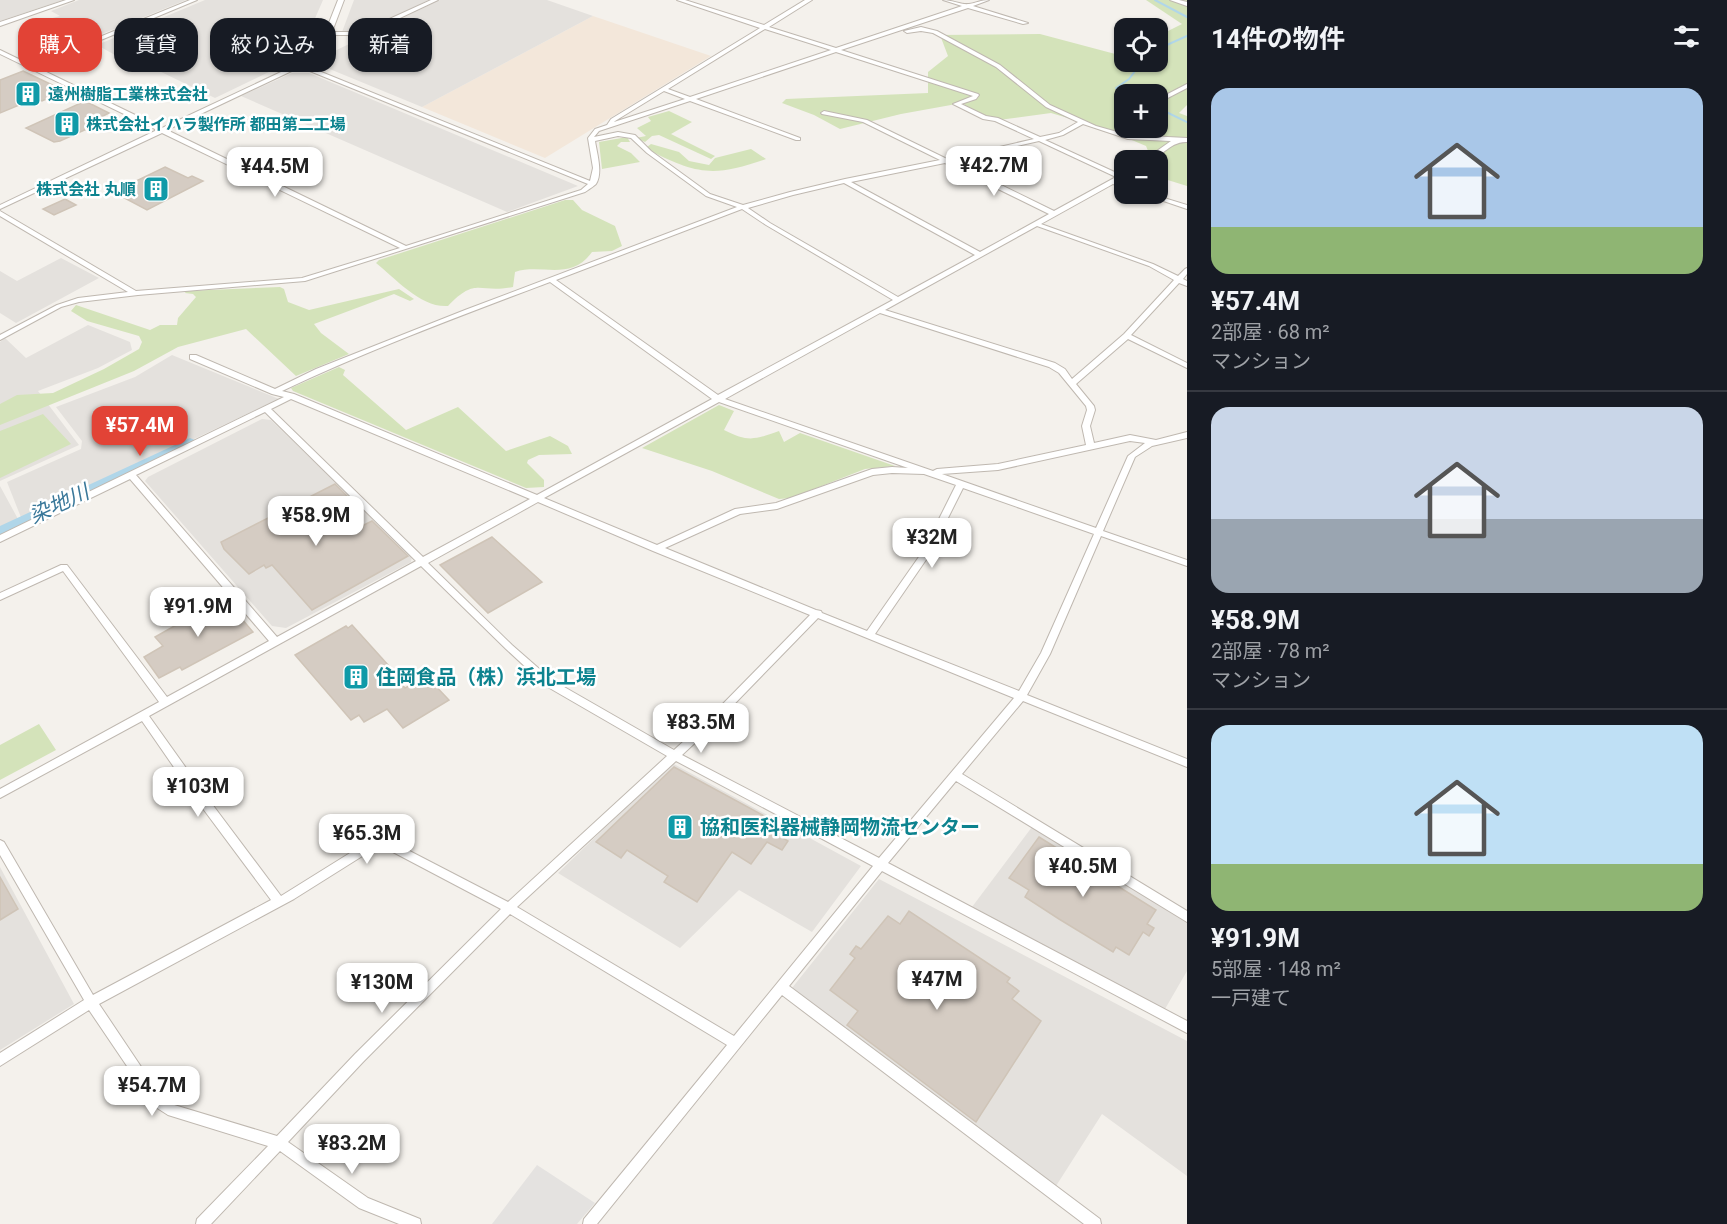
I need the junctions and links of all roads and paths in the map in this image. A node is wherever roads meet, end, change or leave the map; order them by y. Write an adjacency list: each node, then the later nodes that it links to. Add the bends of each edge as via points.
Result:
1 (71, 0): 14 (street)
2 (194, 0): 18 (street)
3 (341, 0): 12 (street)
4 (435, 0): 16 (street, via 362,34)
5 (680, 0): 15 (street)
6 (809, 0): 15 (street)
7 (945, 0): 11 (street)
8 (986, 0): 11 (street)
9 (1173, 0): 10 (street)
10 (1187, 4)
11 (967, 6): 13 (street); 17 (street)
12 (334, 18)
13 (1025, 23)
14 (0, 24)
15 (765, 27): 19 (street); 28 (street)
16 (336, 33)
17 (880, 35): 19 (street); 32 (street, via 918,29 935,32 998,66 1048,106)
18 (102, 38)
19 (836, 50): 30 (street); 36 (street, via 976,95 957,105)
20 (0, 52): 21 (street)
21 (9, 56): 22 (street); 23 (street)
22 (18, 60)
23 (0, 62)
24 (42, 72): 34 (street)
25 (285, 72): 34 (street)
26 (317, 72): 45 (street)
27 (1187, 86): 29 (street)
28 (664, 89): 30 (street); 33 (street, via 612,120)
29 (1168, 96)
30 (690, 98): 33 (street); 35 (street)
31 (825, 113): 41 (street, via 866,121)
32 (1083, 122): 36 (street, via 1061,134); 38 (street, via 1120,135)
33 (609, 126): 37 (street, via 597,130)
34 (163, 129): 47 (street); 53 (street, via 164,133)
35 (798, 139)
36 (1038, 139): 41 (street); 42 (street)
37 (591, 140): 45 (street, via 597,177); 48 (street, via 618,134 633,136 708,195)
38 (1176, 140): 39 (street); 40 (street)
39 (1187, 140)
40 (1162, 150)
41 (945, 160): 43 (street); 51 (street)
42 (1114, 172)
43 (845, 181): 48 (street); 54 (street)
44 (1112, 182): 51 (street)
45 (593, 184): 53 (street)
46 (1168, 201): 49 (street)
47 (0, 207)
48 (743, 207): 56 (street); 60 (street)
49 (1187, 207)
50 (0, 213): 59 (street)
51 (1054, 214): 52 (street)
52 (1036, 224): 54 (street); 57 (street, via 1151,265)
53 (406, 248): 59 (street, via 303,280)
54 (980, 255): 60 (street)
55 (1187, 270): 57 (street)
56 (549, 279): 67 (street); 69 (street)
57 (1179, 279): 58 (street); 62 (street)
58 (1187, 284)
59 (134, 293): 63 (street, via 67,303)
60 (899, 300): 61 (street)
61 (881, 310): 66 (street, via 1052,365); 69 (street)
62 (1126, 336): 65 (street); 66 (street)
63 (0, 338)
64 (193, 357): 67 (street)
65 (1187, 366)
66 (1072, 383): 73 (street, via 1090,406 1086,426)
67 (275, 392): 68 (street)
68 (291, 396): 70 (street); 77 (street)
69 (718, 399): 74 (street); 77 (street)
70 (267, 410): 75 (street); 81 (street)
71 (1187, 435): 72 (street)
72 (1156, 442): 73 (street, via 1130,438); 78 (street, via 1132,456)
73 (1090, 445): 74 (street, via 998,467)
74 (932, 473): 76 (street); 80 (street, via 872,472 777,506 738,511)
75 (132, 476): 79 (street); 86 (street)
76 (961, 483): 78 (street); 85 (street, via 927,552)
77 (536, 499): 80 (street); 81 (street)
78 (1099, 532): 82 (street); 87 (street, via 1045,654)
79 (0, 539)
80 (656, 549): 84 (street)
81 (422, 562): 86 (street); 90 (street, via 549,683)
82 (1187, 563)
83 (0, 597): 88 (street, via 64,567)
84 (818, 614): 85 (street); 90 (street)
85 (869, 634): 87 (street)
86 (276, 643): 88 (street)
87 (1021, 696): 91 (street); 92 (street)
88 (165, 702): 89 (street)
89 (143, 715): 93 (street); 96 (street)
90 (674, 755): 95 (street); 97 (street)
91 (1187, 763)
92 (956, 775): 95 (street); 98 (street)
93 (0, 794)
94 (0, 845): 100 (street)
95 (880, 865): 99 (street); 101 (street)
96 (279, 902): 97 (street, via 370,846 382,844); 100 (street)
97 (509, 908): 102 (street); 104 (street)
98 (1187, 917)
99 (782, 987): 102 (street); 108 (street)
100 (91, 1002): 103 (street); 104 (street, via 158,1102 168,1109)
101 (1187, 1027)
102 (735, 1044): 107 (street)
103 (0, 1060)
104 (279, 1143): 105 (street); 106 (street, via 364,1203)
105 (202, 1224)
106 (415, 1224)
107 (588, 1224)
108 (1095, 1224)

